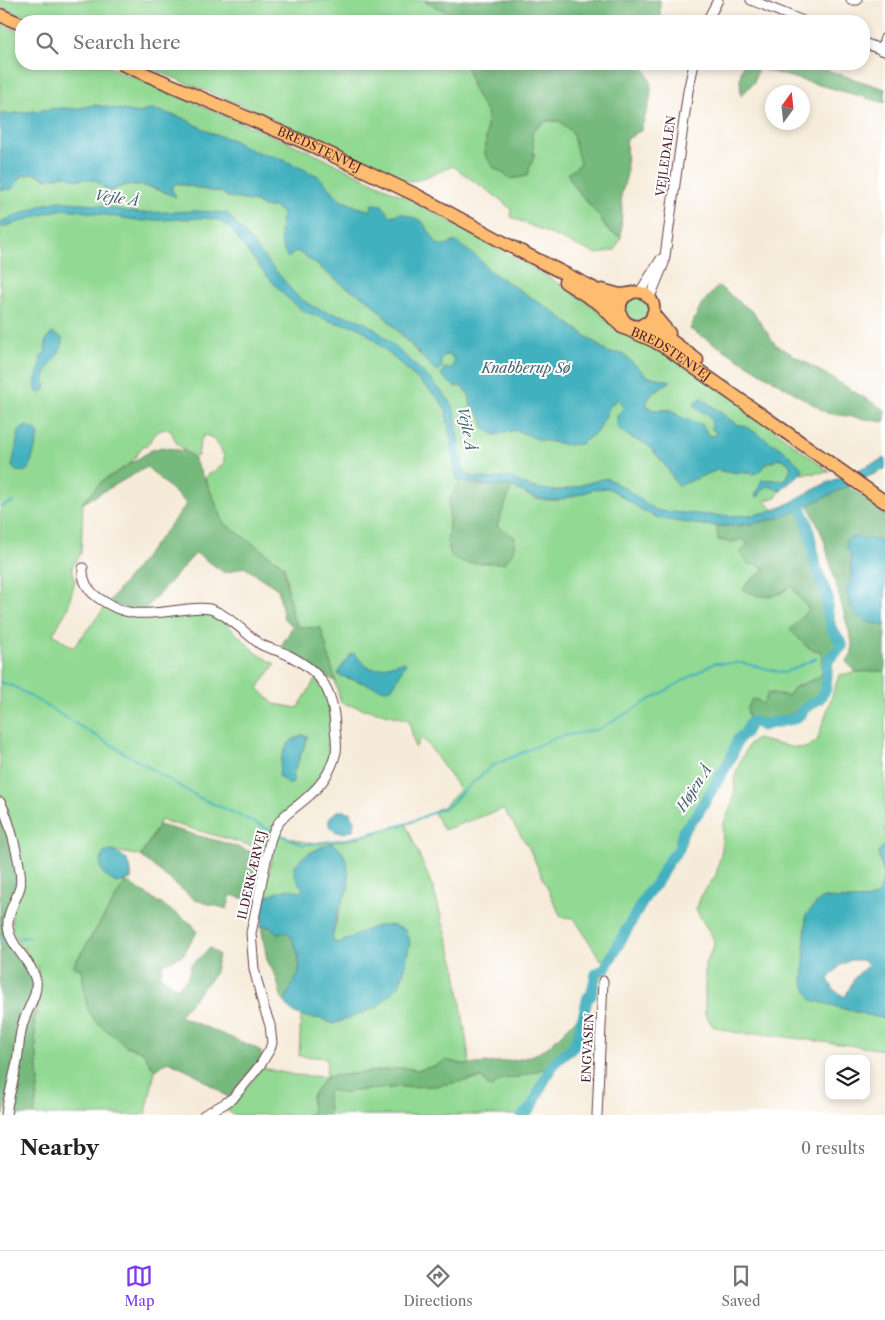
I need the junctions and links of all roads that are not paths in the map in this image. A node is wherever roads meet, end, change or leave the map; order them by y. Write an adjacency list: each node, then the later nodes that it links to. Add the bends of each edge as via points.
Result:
1 (718, 0): 6 (street)
2 (751, 0): 7 (street)
3 (851, 0): 4 (street)
4 (857, 0)
5 (0, 15): 8 (highway)
6 (710, 15)
7 (788, 15)
8 (15, 21)
9 (885, 38): 11 (street)
10 (870, 45): 11 (street)
11 (883, 50)
12 (136, 70): 14 (highway, BREDSTENVEJ, via 313,146 418,196)
13 (693, 70): 16 (street, VEJLEDALEN, via 662,269)
14 (510, 246): 15 (highway, BREDSTENVEJ); 21 (highway, BREDSTENVEJ, via 595,301 627,331 668,349)
15 (593, 288): 16 (highway, BREDSTENVEJ, via 620,295); 17 (highway, BREDSTENVEJ)
16 (639, 294): 17 (main road, via 624,298); 18 (main road, via 654,307)
17 (620, 308): 19 (main road, via 626,322)
18 (653, 314): 19 (main road); 20 (highway, BREDSTENVEJ)
19 (644, 324): 20 (highway, BREDSTENVEJ)
20 (680, 346): 21 (highway, BREDSTENVEJ)
21 (831, 464): 22 (highway, BREDSTENVEJ)
22 (885, 502)
23 (83, 568): 27 (street, ILDERKÆRVEJ, via 82,576 94,595 125,612 138,614 193,608 212,610 224,616 262,645 287,654 313,669 331,695 336,749 332,769 275,827 251,933 254,969 272,1035 270,1049 234,1097)
24 (0, 802): 26 (street, via 21,876 8,926 16,948 36,980 35,994 23,1023)
25 (603, 981): 28 (street, ENGVASEN)
26 (6, 1115)
27 (204, 1115)
28 (597, 1115)

